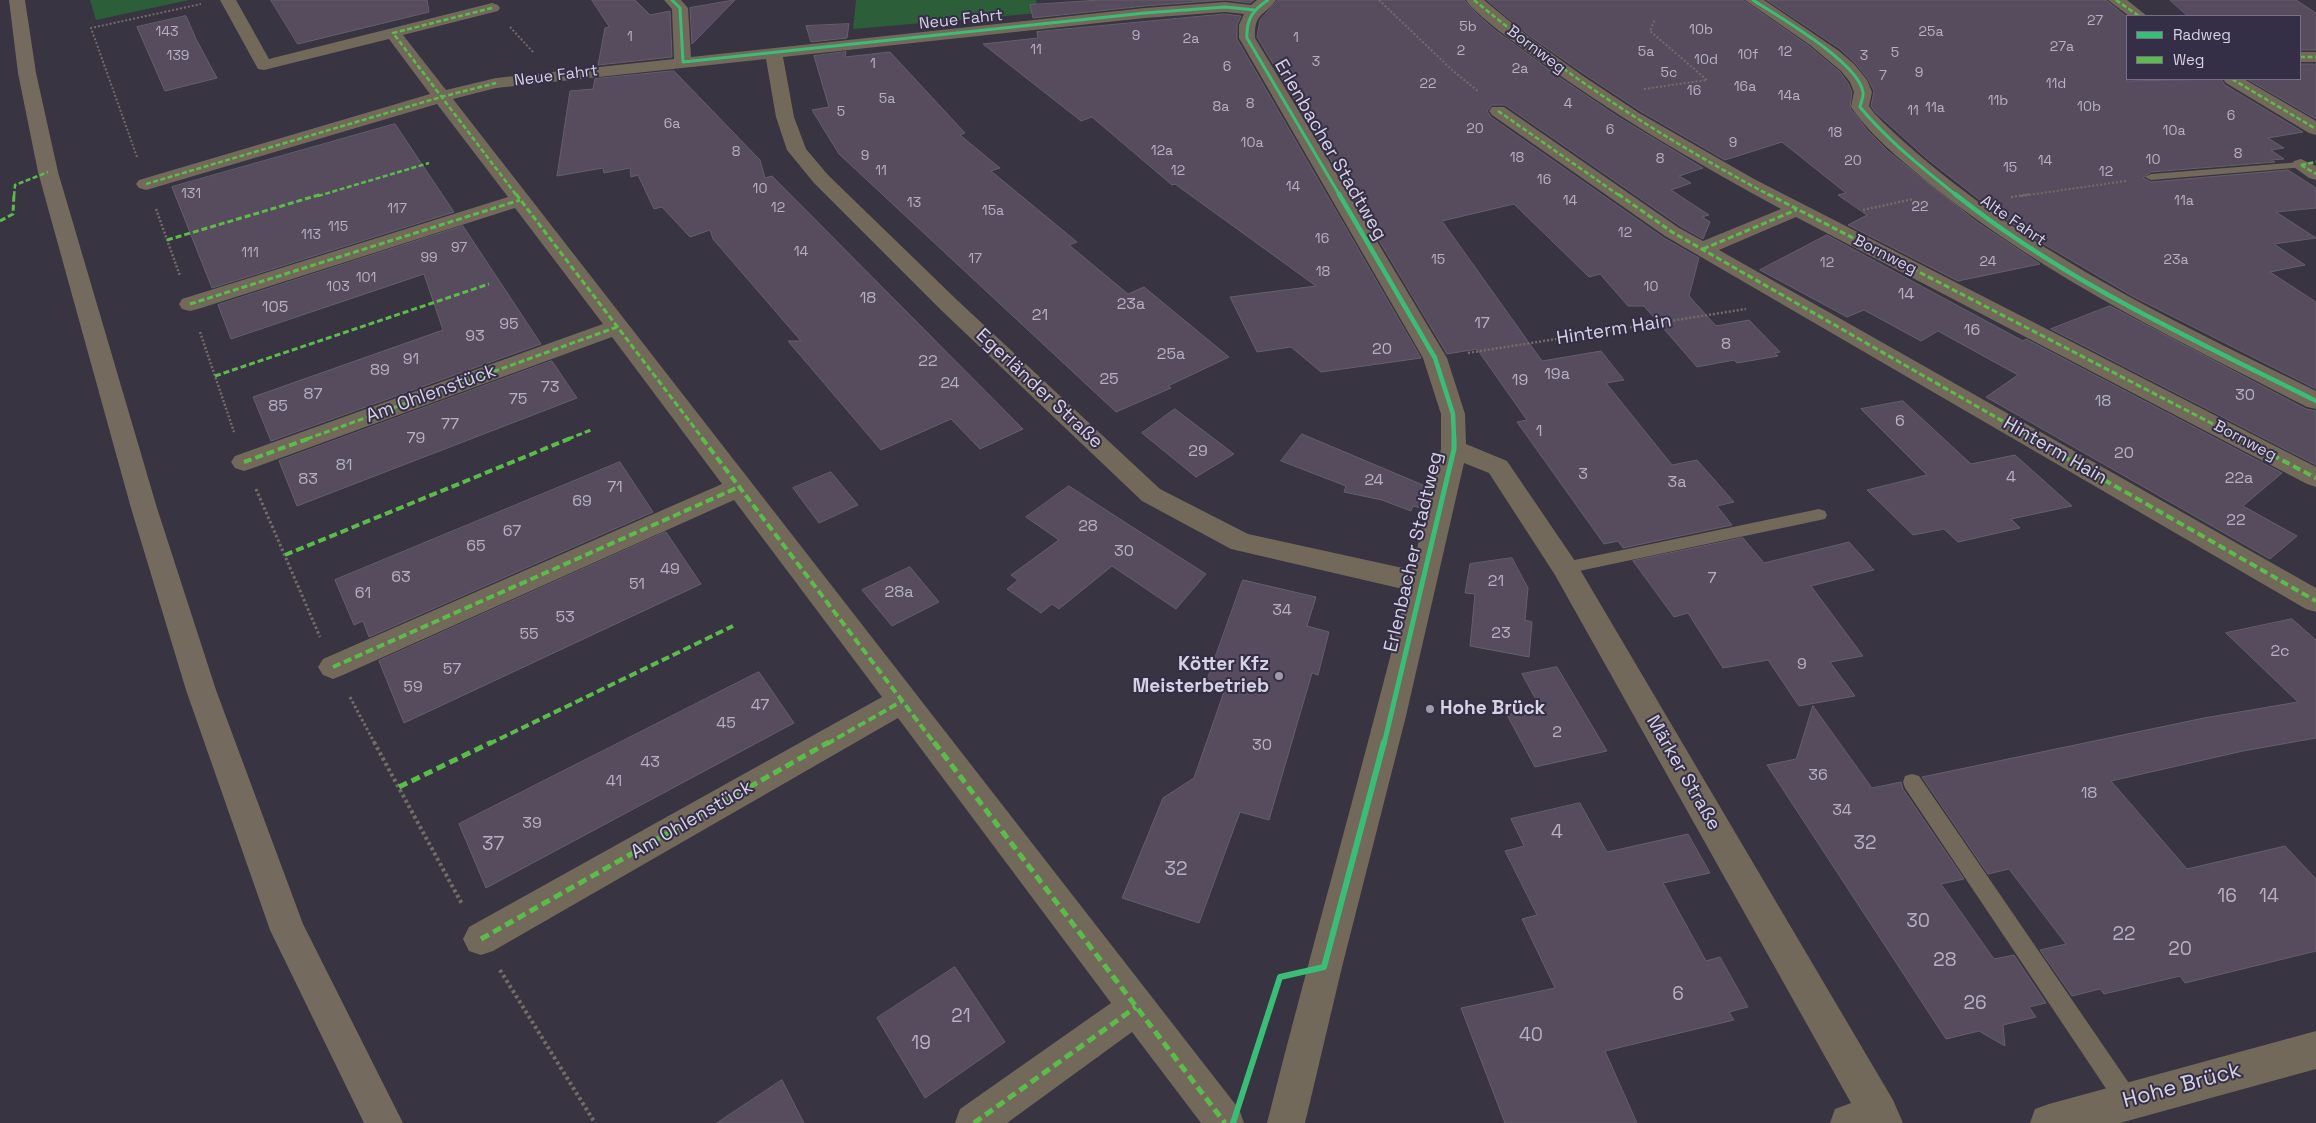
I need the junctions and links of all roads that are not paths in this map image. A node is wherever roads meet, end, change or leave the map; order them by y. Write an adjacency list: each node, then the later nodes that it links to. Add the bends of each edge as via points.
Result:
1 (17, 0): 45 (main road, via 26,73 48,172 144,508 201,690 288,930)
2 (228, 0): 11 (street, via 264,65)
3 (672, 0): 15 (street, via 680,8)
4 (1474, 0): 24 (street, Bornweg, via 1550,62 1598,94 1646,125)
5 (1753, 0): 28 (street, Alte Fahrt, via 1832,53 1856,77 1863,92 1860,107 1876,128 1958,197 2026,247 2102,293)
6 (2116, 0): 10 (street)
7 (1262, 5): 8 (street, Neue Fahrt); 29 (street, Erlenbacher Stadtweg, via 1246,22 1246,38 1435,358 1453,414)
8 (1143, 6): 12 (street, Neue Fahrt)
9 (492, 8): 11 (street)
10 (2138, 15)
11 (393, 33): 17 (street)
12 (773, 52): 15 (street, Neue Fahrt); 35 (street, Egerländer Straße, via 785,117 797,150 821,179 1151,495 1241,542)
13 (2301, 57): 14 (street)
14 (2316, 57)
15 (683, 62): 17 (street, Neue Fahrt, via 496,83)
16 (2234, 80): 19 (street)
17 (441, 97): 22 (street); 23 (street)
18 (1498, 111): 25 (street, Hinterm Hain, via 1672,232)
19 (2316, 129)
20 (2311, 167): 21 (lane)
21 (2151, 177)
22 (146, 184)
23 (520, 200): 26 (street); 27 (street)
24 (1806, 215): 25 (street); 31 (street, Bornweg)
25 (1703, 249): 36 (street, Hinterm Hain)
26 (190, 304)
27 (617, 327): 30 (street, Am Ohlenstück); 32 (street)
28 (2316, 402)
29 (1454, 449): 34 (street, Märker Straße, via 1498,467); 35 (street, Erlenbacher Stadtweg)
30 (244, 462)
31 (2316, 478)
32 (739, 487): 37 (street); 38 (street)
33 (1819, 515): 34 (lane)
34 (1565, 568): 44 (street, Märker Straße)
35 (1422, 583): 48 (street, Erlenbacher Stadtweg)
36 (2316, 601)
37 (333, 667)
38 (902, 701): 40 (street, Am Ohlenstück); 41 (street)
39 (1912, 782): 43 (lane)
40 (481, 939)
41 (1136, 1007): 46 (street); 47 (street)
42 (2316, 1050): 43 (street, Hohe Brück)
43 (2128, 1100): 49 (street, Hohe Brück)
44 (1871, 1120)
45 (384, 1123)
46 (974, 1123)
47 (1225, 1123)
48 (1286, 1123)
49 (2049, 1123)

